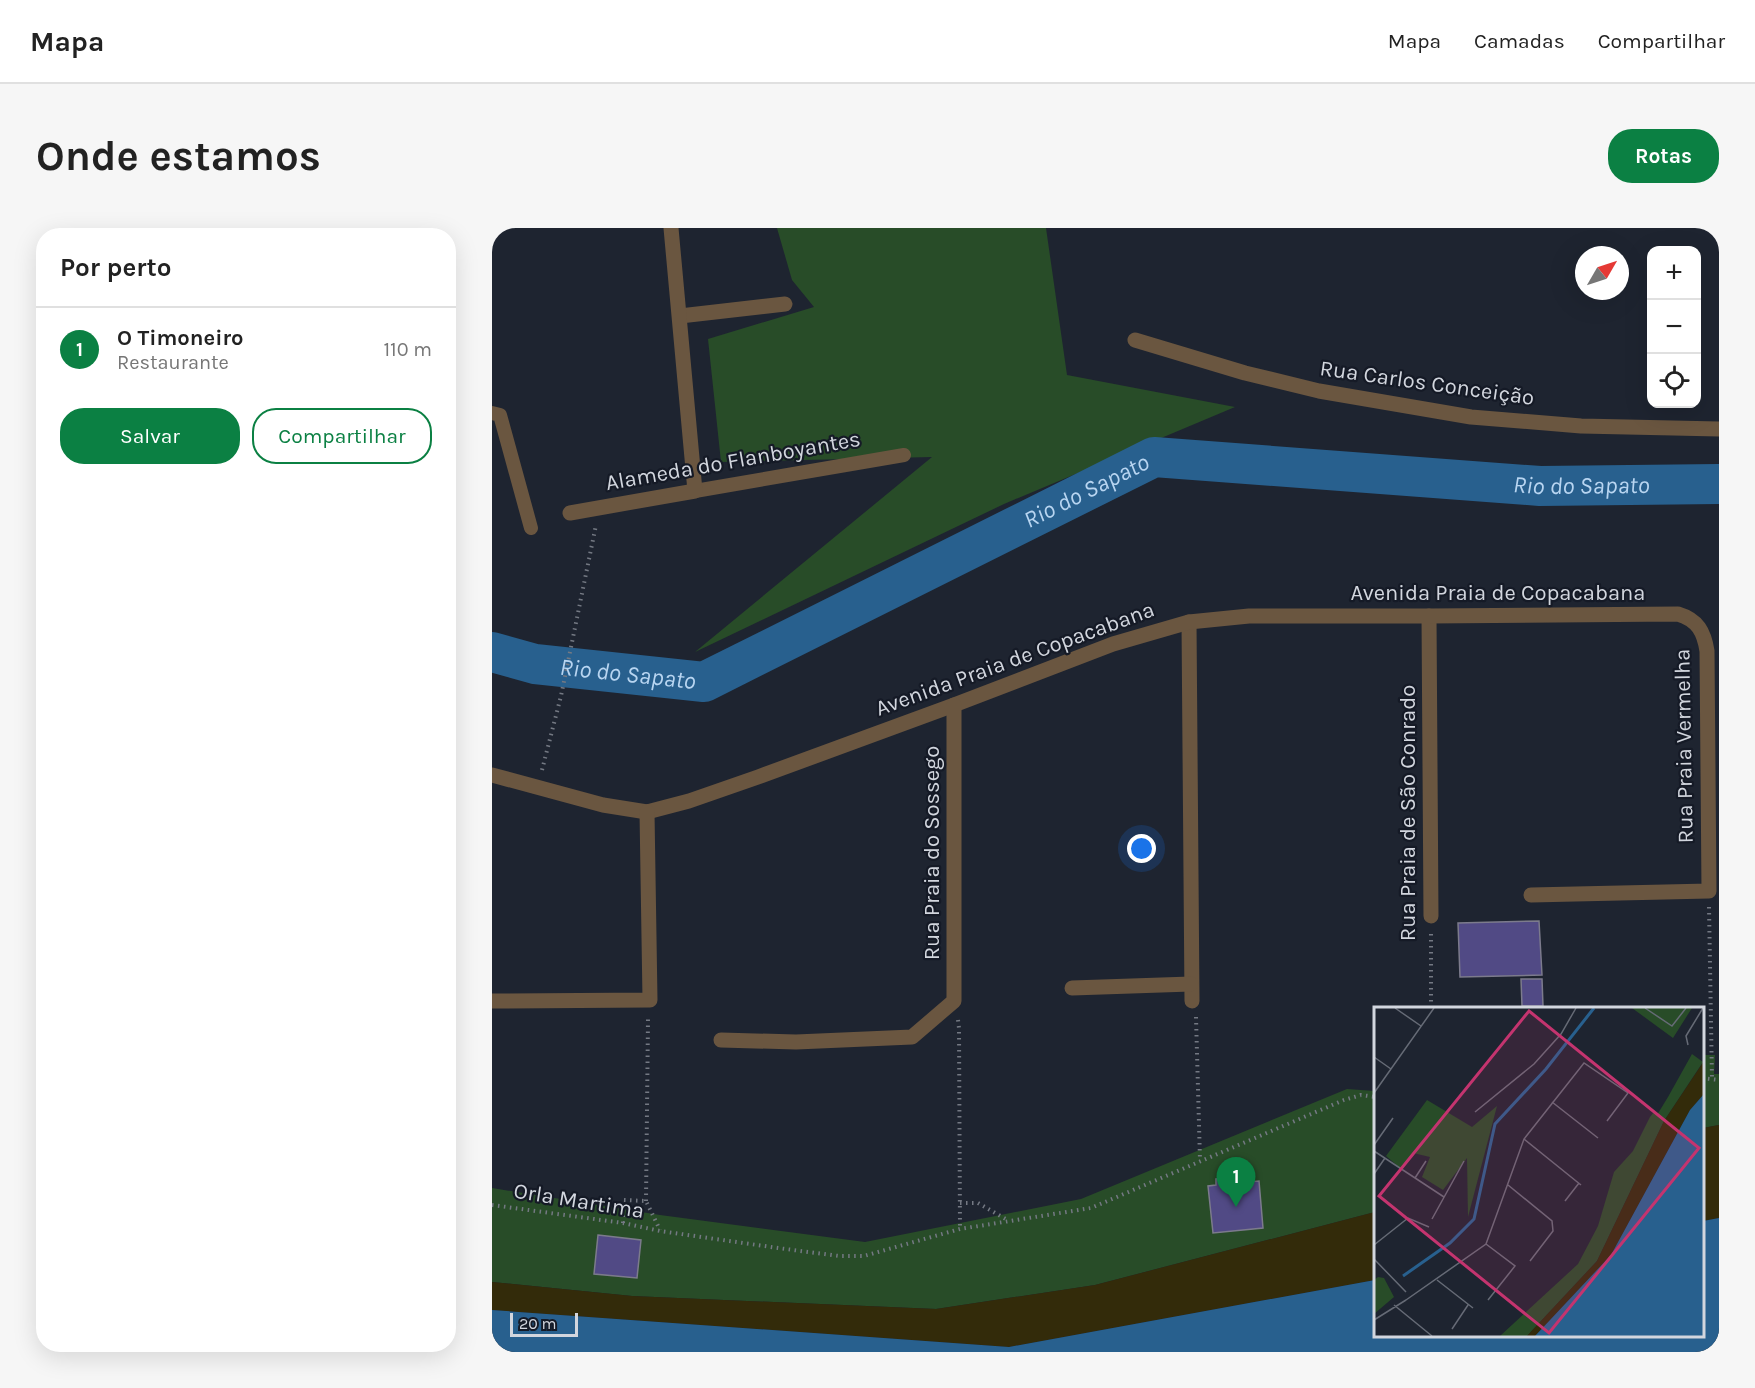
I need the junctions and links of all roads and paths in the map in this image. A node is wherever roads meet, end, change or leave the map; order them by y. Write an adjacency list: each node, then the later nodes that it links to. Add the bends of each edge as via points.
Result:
1 (671, 228): 3 (street)
2 (785, 304): 3 (street)
3 (680, 316): 8 (street)
4 (1135, 340): 6 (street, Rua Carlos Conceição, via 1319,391 1471,417 1581,426)
5 (492, 413): 11 (lane, via 500,415)
6 (1719, 429)
7 (904, 454): 8 (lane, Alameda do Flanboyantes)
8 (695, 491): 9 (street, Alameda do Flanboyantes)
9 (599, 507): 10 (street, Alameda do Flanboyantes); 17 (path)
10 (570, 513)
11 (531, 528)
12 (1678, 614): 13 (street, Avenida Praia de Copacabana); 19 (street, Rua Praia Vermelha, via 1698,626 1707,651)
13 (1429, 616): 14 (street, Avenida Praia de Copacabana, via 1249,616); 21 (street, Rua Praia de São Conrado)
14 (1189, 622): 15 (street, Avenida Praia de Copacabana, via 1113,644); 22 (street)
15 (954, 705): 18 (street, Avenida Praia de Copacabana, via 758,777); 26 (street, Rua Praia do Sossego)
16 (492, 775): 17 (street, Avenida Praia de Copacabana)
17 (538, 788): 18 (street, Avenida Praia de Copacabana)
18 (647, 812): 25 (street)
19 (1709, 891): 20 (street); 31 (path)
20 (1531, 895)
21 (1431, 916): 28 (path, Rua Praia de São Conrado)
22 (1191, 984): 23 (street); 27 (street)
23 (1072, 987)
24 (492, 1000): 25 (street)
25 (650, 1000): 35 (path)
26 (954, 1001): 29 (street, via 912,1037 796,1042); 36 (path, via 959,1028)
27 (1192, 1001): 34 (path, via 1196,1013)
28 (1431, 1007)
29 (721, 1040)
30 (1704, 1078): 31 (path)
31 (1712, 1080): 32 (path)
32 (1719, 1080)
33 (1374, 1097): 34 (path, Orla Martima, via 1361,1095 1344,1100)
34 (1200, 1160): 38 (path, Orla Martima, via 1091,1208)
35 (646, 1201): 39 (path, via 623,1200); 41 (path)
36 (960, 1203): 38 (path, via 978,1203); 40 (path)
37 (492, 1205): 39 (path, Orla Martima)
38 (1009, 1222): 40 (path, Orla Martima)
39 (623, 1223): 41 (path, Orla Martima)
40 (960, 1229): 41 (path, Orla Martima, via 864,1256 839,1256)
41 (660, 1230)

